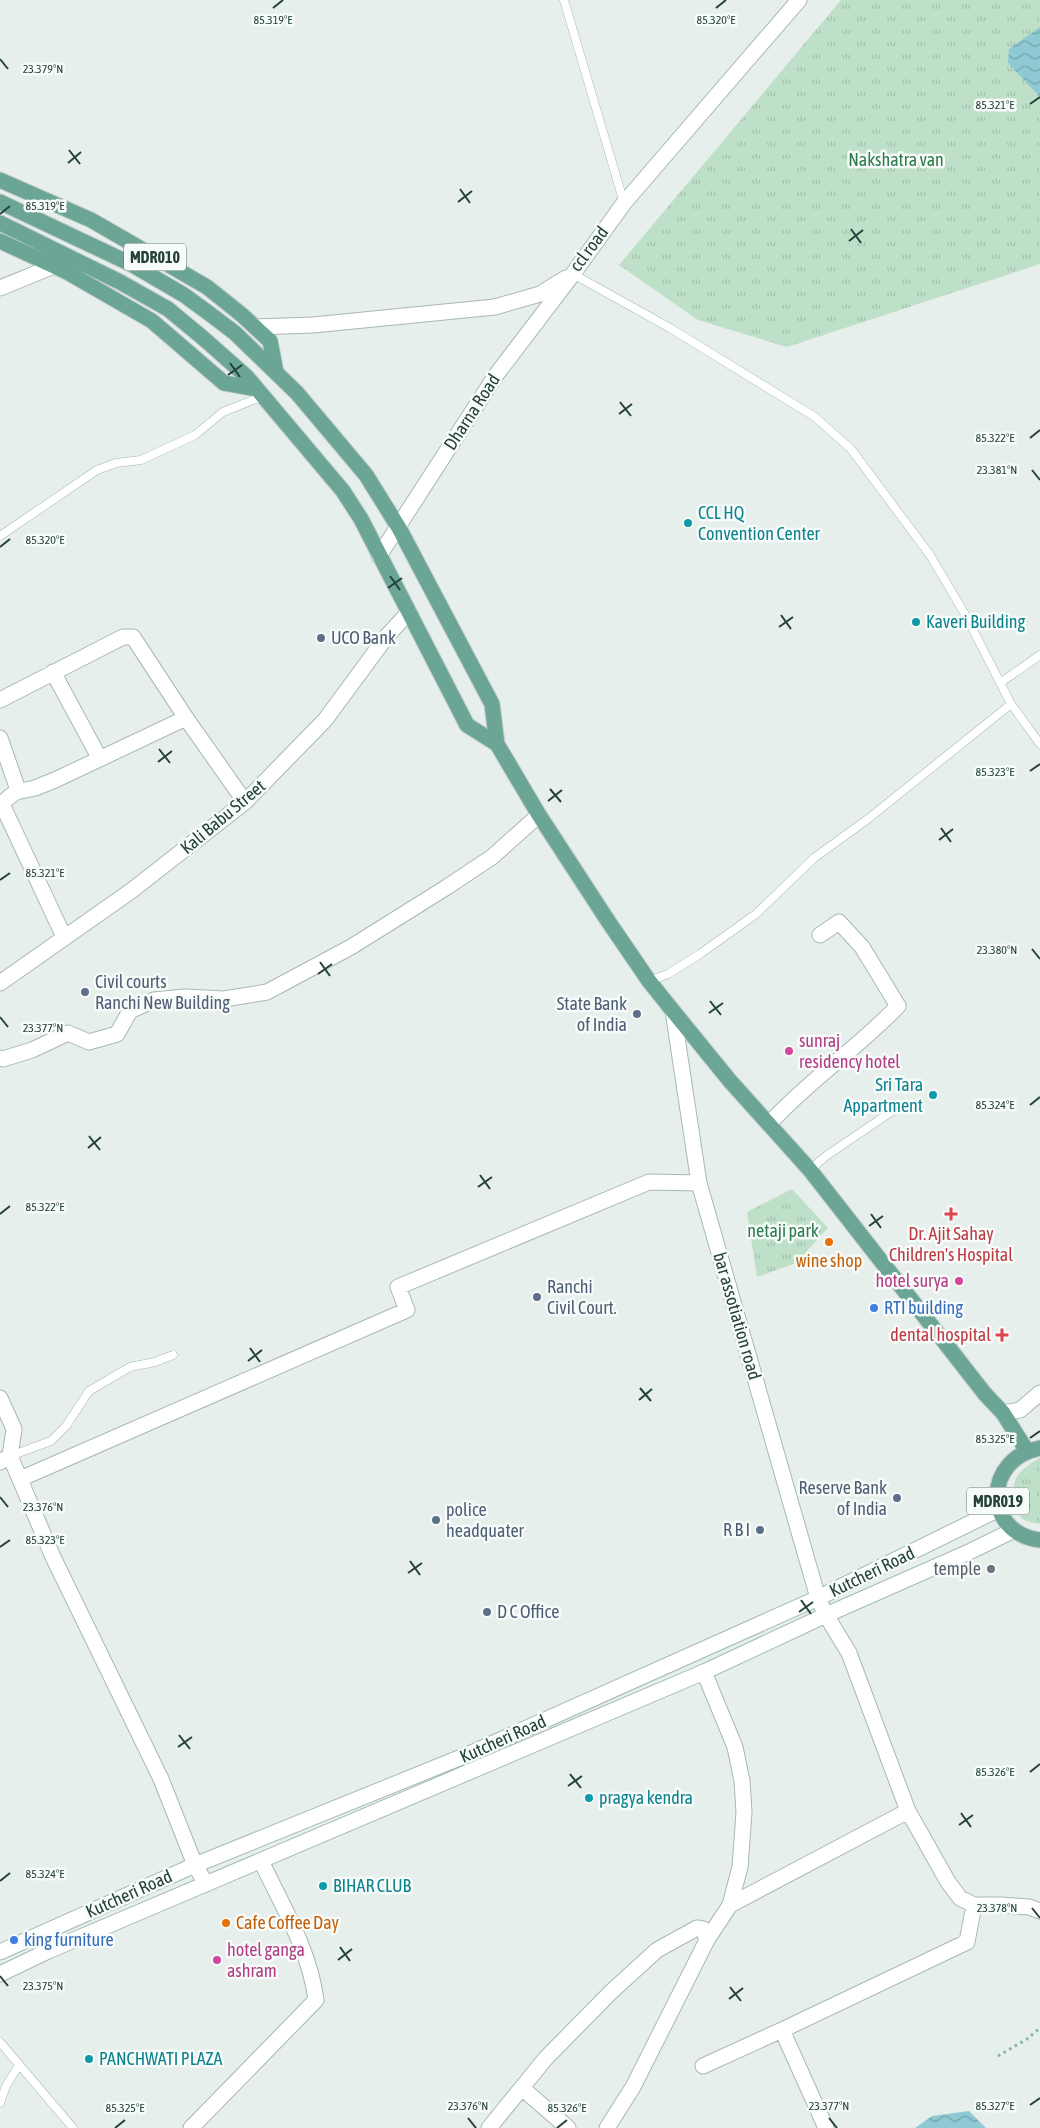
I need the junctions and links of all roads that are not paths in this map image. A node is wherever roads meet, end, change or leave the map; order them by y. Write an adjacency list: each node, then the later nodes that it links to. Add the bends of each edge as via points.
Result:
1 (564, 0): 5 (lane)
2 (799, 0): 5 (street, ccl road)
3 (0, 180): 11 (main road, MDR010, via 91,220 207,287)
4 (0, 202): 12 (main road, via 131,264 184,295 235,334)
5 (624, 203): 9 (street, ccl road)
6 (0, 223): 13 (main road, via 168,309 223,355)
7 (0, 241): 8 (main road)
8 (54, 266): 10 (street); 13 (main road, via 152,321 224,383)
9 (573, 274): 11 (street, ccl road, via 540,294 495,308 313,325); 14 (street, Dharna Road, via 496,375); 20 (lane, via 670,328 814,418 851,449 930,555)
10 (0, 288)
11 (255, 327): 12 (main road, MDR010, via 270,341)
12 (276, 372): 14 (main road, via 366,475)
13 (260, 393): 15 (lane, via 223,412 195,435 141,460 116,463 97,470); 16 (main road, via 343,491)
14 (399, 528): 16 (street, Dharna Road); 25 (main road, via 492,704)
15 (0, 536)
16 (379, 556): 17 (main road)
17 (409, 612): 25 (main road, via 467,725); 30 (street, Kali Babu Street, via 387,636 325,720)
18 (1040, 655): 20 (lane)
19 (53, 672): 21 (street); 23 (street, via 123,637 133,637); 27 (street)
20 (1000, 683): 22 (lane)
21 (0, 700)
22 (1011, 704): 26 (lane); 34 (lane, via 876,813 814,858 756,914 700,954 668,974)
23 (186, 718): 27 (street); 30 (street)
24 (0, 738): 28 (street)
25 (497, 744): 31 (main road)
26 (1040, 744)
27 (100, 759): 28 (street, via 35,788)
28 (16, 792): 29 (street)
29 (0, 802): 33 (street)
30 (245, 802): 33 (street, Kali Babu Street, via 131,891)
31 (539, 816): 34 (main road); 37 (street, via 492,857 446,888 351,947 267,992 224,999 185,997 154,1000 130,1011 117,1034 89,1042 68,1033 32,1050)
32 (820, 935): 39 (street, via 839,922 862,948 898,1006)
33 (64, 937): 35 (street, Kali Babu Street)
34 (649, 981): 36 (main road)
35 (0, 983)
36 (673, 1011): 39 (main road); 41 (street, bar assotiation road)
37 (0, 1058)
38 (891, 1112): 40 (lane)
39 (769, 1124): 40 (main road)
40 (810, 1170): 45 (main road, via 984,1394)
41 (699, 1183): 48 (street, via 649,1182 398,1287 407,1310); 52 (street, bar assotiation road)
42 (173, 1355): 47 (lane, via 130,1367 90,1391 66,1426 51,1441)
43 (1040, 1393): 45 (street, via 1020,1410)
44 (0, 1398): 47 (street, via 14,1430)
45 (1003, 1413): 46 (main road)
46 (1033, 1449): 49 (main road, MDR019, via 1011,1460 1001,1474 997,1492)
47 (5, 1459): 48 (street)
48 (20, 1479): 57 (street, via 53,1557 161,1779)
49 (999, 1509): 50 (main road, MDR019); 52 (street, Kutcheri Road)
50 (1014, 1530): 51 (main road, MDR019); 53 (street)
51 (1040, 1540)
52 (818, 1598): 53 (street, bar assotiation road); 57 (street, Kutcheri Road, via 469,1754)
53 (826, 1615): 54 (street); 55 (street, bar assotiation road, via 849,1653)
54 (704, 1672): 56 (street); 59 (street, via 735,1748 742,1781 743,1844)
55 (908, 1811): 59 (street); 60 (street, bar assotiation road, via 948,1882 960,1898)
56 (261, 1861): 58 (street); 72 (street, via 304,1954 316,2000)
57 (196, 1865): 58 (street); 63 (street, Kutcheri Road)
58 (206, 1884): 64 (street)
59 (730, 1905): 62 (street)
60 (974, 1905): 61 (street, via 1029,1907); 65 (street, via 967,1942)
61 (1040, 1911)
62 (707, 1940): 69 (street, via 703,1929 697,1928 657,1950 546,2058); 75 (street, via 633,2087)
63 (0, 1952)
64 (0, 1974)
65 (782, 2030): 68 (street); 76 (street)
66 (0, 2042): 67 (lane)
67 (19, 2065): 70 (lane); 71 (lane)
68 (703, 2066)
69 (522, 2088): 73 (street); 74 (street)
70 (0, 2102)
71 (73, 2128)
72 (191, 2128)
73 (489, 2128)
74 (568, 2128)
75 (606, 2128)
76 (826, 2128)

